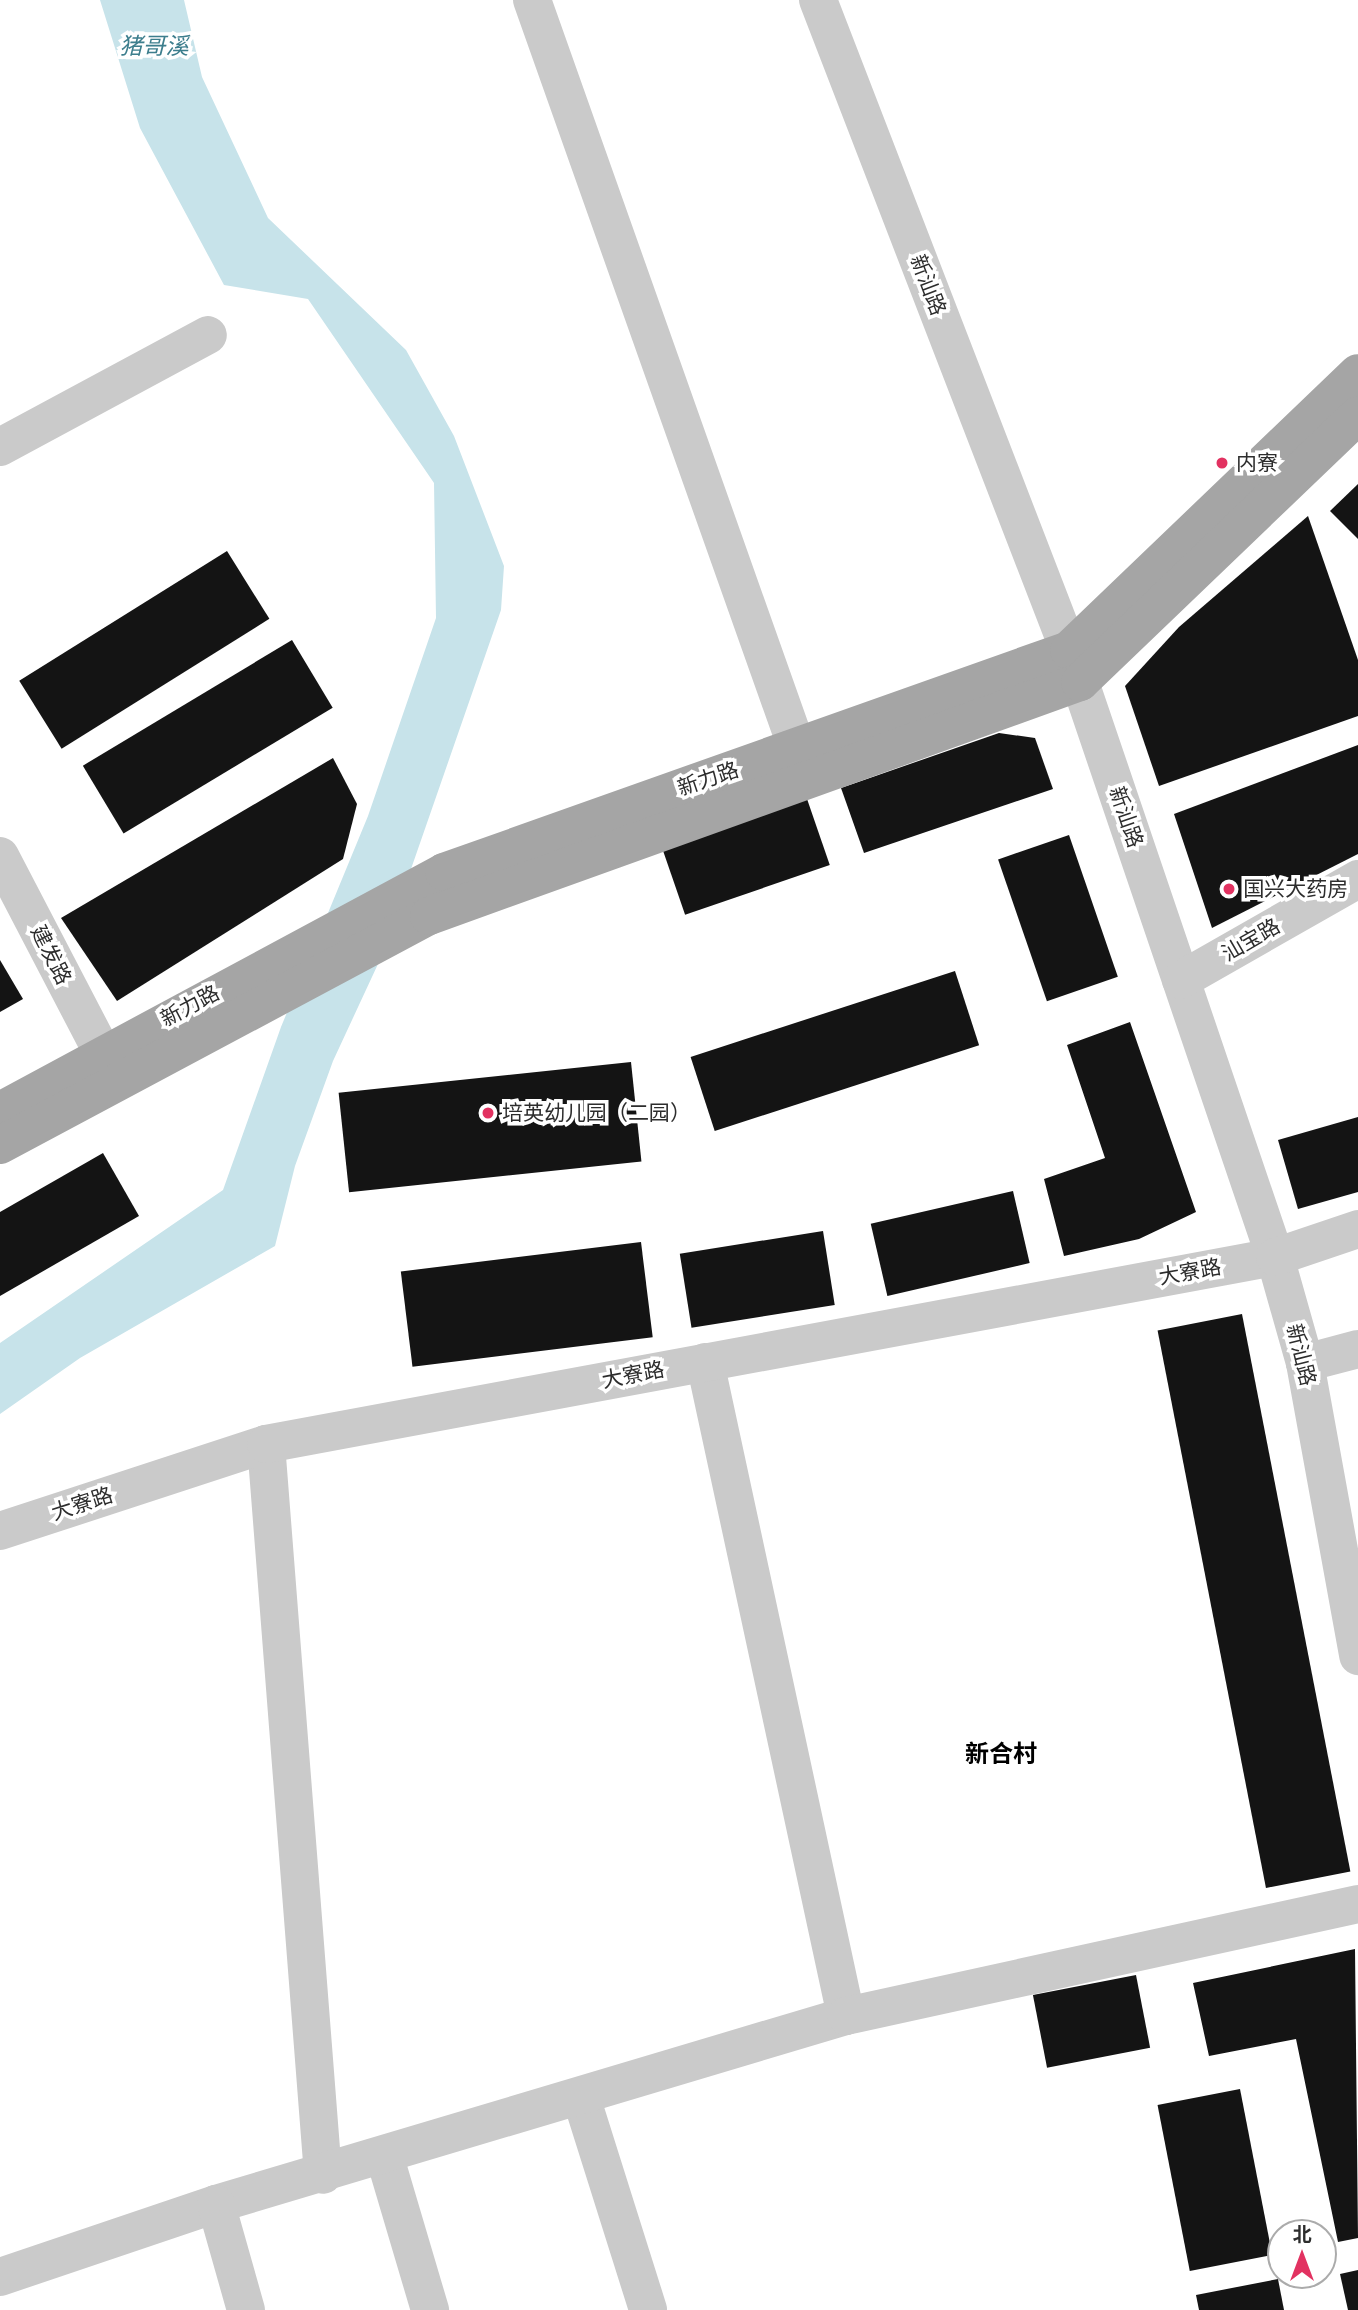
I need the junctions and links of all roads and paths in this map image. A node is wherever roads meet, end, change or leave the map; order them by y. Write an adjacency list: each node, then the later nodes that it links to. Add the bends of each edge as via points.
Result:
1 (532, 0): 8 (street)
2 (818, 0): 7 (street, 新汕路)
3 (208, 335): 6 (street)
4 (1358, 373): 7 (main road, 新力路)
5 (1358, 415): 7 (main road)
6 (0, 447)
7 (1075, 666): 8 (main road, 新力路); 11 (street, 新汕路); 14 (main road, via 429,916)
8 (797, 748): 12 (main road, 新力路, via 444,872)
9 (0, 856): 12 (street, 建发路)
10 (1358, 879): 11 (street, 汕宝路)
11 (1181, 980): 16 (street, 新汕路)
12 (103, 1054): 13 (main road, 新力路)
13 (0, 1111)
14 (0, 1144)
15 (1358, 1229): 16 (street, 大寮路)
16 (1275, 1257): 18 (street, 大寮路); 19 (street, 新汕路)
17 (1358, 1349): 19 (street)
18 (705, 1362): 20 (street, 大寮路); 24 (street)
19 (1305, 1363): 22 (street, 新汕路)
20 (267, 1444): 21 (street, 大寮路); 27 (street)
21 (0, 1531)
22 (1358, 1656)
23 (1358, 1904): 24 (street)
24 (846, 2015): 25 (street)
25 (582, 2097): 26 (street); 32 (street)
26 (385, 2158): 27 (street); 31 (street)
27 (323, 2175): 28 (street)
28 (216, 2204): 29 (street); 30 (street)
29 (0, 2277)
30 (246, 2310)
31 (430, 2310)
32 (648, 2310)

